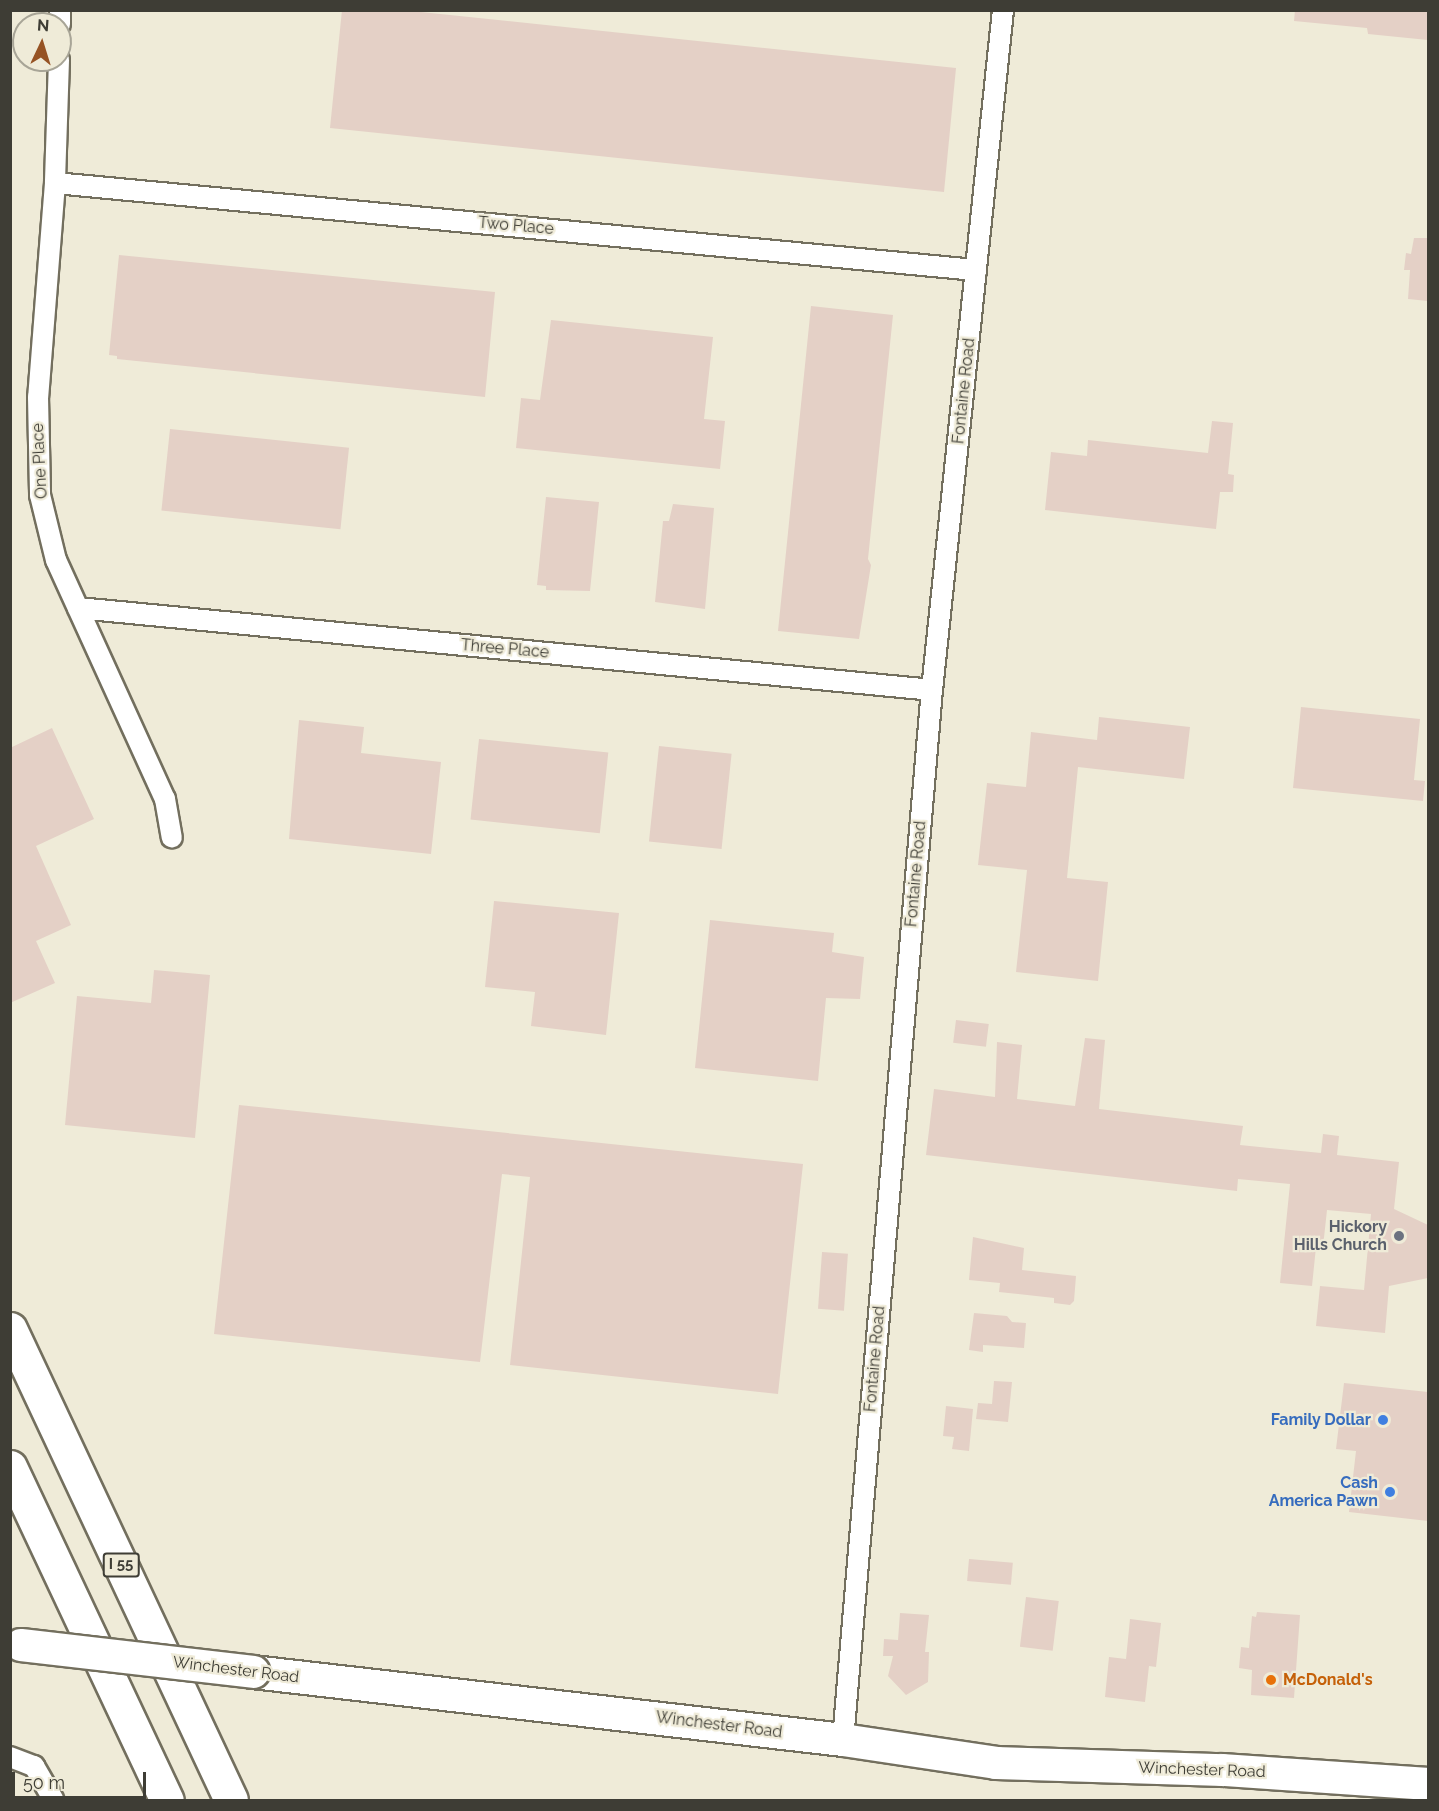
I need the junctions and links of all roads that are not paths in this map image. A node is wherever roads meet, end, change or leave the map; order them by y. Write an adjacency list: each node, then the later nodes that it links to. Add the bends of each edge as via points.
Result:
1 (1004, 10): 4 (street, Fontaine Road)
2 (59, 72): 3 (street, One Place)
3 (55, 183): 4 (street, Two Place); 5 (street, One Place, via 38,397 40,495 56,560)
4 (976, 270): 6 (street, Fontaine Road)
5 (78, 608): 6 (street, Three Place); 7 (street, One Place, via 165,799)
6 (932, 690): 11 (street, Fontaine Road)
7 (172, 837)
8 (10, 1329): 16 (highway, I 55)
9 (10, 1467): 15 (highway)
10 (16, 1645): 11 (main road, Winchester Road, bridge)
11 (843, 1740): 13 (main road, Winchester Road, via 996,1762 1223,1770)
12 (10, 1758): 14 (street, via 34,1766)
13 (1428, 1784)
14 (54, 1800)
15 (167, 1800)
16 (231, 1800)

